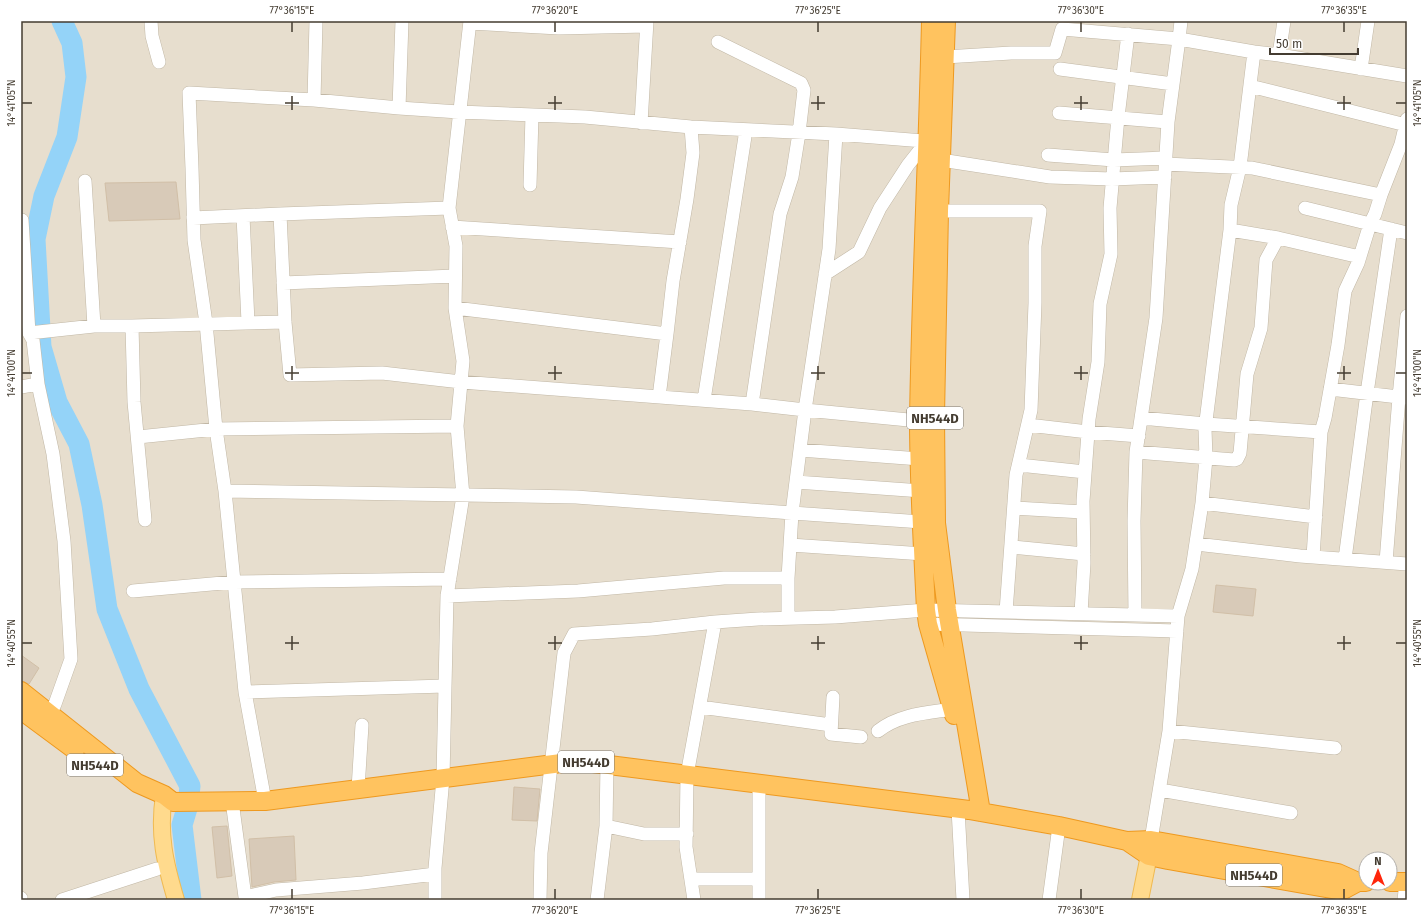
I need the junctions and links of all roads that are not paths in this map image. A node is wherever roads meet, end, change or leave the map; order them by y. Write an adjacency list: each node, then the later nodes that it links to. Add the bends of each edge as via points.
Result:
1 (151, 21): 19 (street)
2 (316, 21): 26 (street)
3 (402, 21): 27 (street)
4 (931, 21): 39 (highway, NH544D)
5 (946, 21): 18 (highway, NH544D)
6 (1181, 21): 14 (street)
7 (1284, 21): 17 (street)
8 (1368, 21): 21 (street)
9 (470, 22): 11 (street); 28 (street)
10 (646, 23): 11 (street); 34 (street)
11 (559, 24)
12 (1103, 27): 13 (street); 18 (street, via 1062,29 1054,53)
13 (1128, 34): 14 (street); 22 (street)
14 (1179, 39): 16 (street); 24 (street)
15 (718, 42): 37 (street, via 801,83 804,90)
16 (1254, 52): 17 (street); 25 (street)
17 (1279, 55): 21 (street)
18 (945, 57): 39 (highway, NH544D)
19 (159, 62)
20 (1060, 68): 22 (street)
21 (1361, 69): 23 (street)
22 (1123, 76): 24 (street); 31 (street)
23 (1407, 76)
24 (1173, 84): 32 (street)
25 (1250, 86): 33 (street); 44 (street)
26 (314, 100): 27 (street); 54 (street, via 189,93)
27 (399, 108): 28 (street)
28 (459, 112): 30 (street); 49 (street)
29 (1059, 113): 31 (street)
30 (532, 115): 34 (street); 47 (street)
31 (1118, 117): 32 (street); 42 (street)
32 (1168, 122): 43 (street)
33 (1406, 122): 48 (street, via 1401,144)
34 (641, 123): 35 (street)
35 (691, 127): 36 (street); 62 (street, via 693,153)
36 (746, 130): 37 (street); 83 (street)
37 (799, 133): 38 (street); 84 (street, via 792,176 780,214)
38 (836, 134): 39 (street); 64 (street, via 829,249)
39 (934, 141): 41 (highway, NH544D); 64 (street, via 908,165 880,208 859,252); 87 (highway, NH544D)
40 (1048, 155): 42 (street)
41 (941, 160): 45 (street, via 1034,175); 51 (highway, NH544D)
42 (1114, 160): 43 (street); 45 (street)
43 (1165, 166): 44 (street); 45 (street); 86 (street, via 1156,318)
44 (1240, 167): 48 (street); 59 (street, via 1231,205)
45 (1112, 179): 93 (street, via 1111,254 1100,304 1098,362)
46 (85, 181): 72 (street)
47 (530, 185)
48 (1381, 195): 56 (street)
49 (449, 208): 52 (street); 57 (street)
50 (1305, 208): 56 (street)
51 (939, 211): 89 (street, via 1040,211 1035,246 1031,410); 133 (highway, NH544D, via 935,416 936,523)
52 (280, 214): 53 (street); 66 (street)
53 (243, 216): 54 (street); 69 (street)
54 (193, 218): 71 (street)
55 (21, 220): 74 (street)
56 (1370, 224): 58 (street); 63 (street)
57 (452, 227): 62 (street); 65 (street, via 456,246)
58 (1391, 229): 60 (street); 80 (street)
59 (1230, 230): 61 (street); 88 (street)
60 (1407, 233)
61 (1278, 238): 63 (street); 91 (street, via 1266,260 1261,328 1247,374)
62 (680, 242): 75 (street)
63 (1360, 257): 79 (street, via 1346,291)
64 (825, 274): 85 (street)
65 (455, 276): 66 (street); 67 (street)
66 (283, 283): 70 (street)
67 (455, 308): 75 (street); 76 (street, via 462,361)
68 (1407, 316): 82 (street)
69 (248, 322): 70 (street); 71 (street)
70 (285, 322): 76 (street, via 290,375 382,373)
71 (206, 323): 73 (street); 92 (street)
72 (94, 326): 73 (street); 74 (street)
73 (132, 326): 96 (street, via 134,402)
74 (28, 333): 77 (street, via 33,340)
75 (667, 334): 81 (street)
76 (461, 382): 81 (street); 90 (street)
77 (38, 384): 78 (street); 144 (street, via 53,454 64,541 71,659)
78 (21, 387)
79 (1330, 389): 80 (street); 94 (street)
80 (1367, 393): 82 (street); 120 (street)
81 (659, 397): 83 (street)
82 (1403, 398): 121 (street)
83 (704, 400): 84 (street)
84 (752, 404): 85 (street)
85 (805, 410): 87 (street); 97 (street)
86 (1141, 418): 88 (street); 95 (street)
87 (919, 421): 100 (highway, NH544D)
88 (1206, 424): 91 (street); 99 (street)
89 (1028, 425): 93 (street); 101 (street)
90 (457, 426): 92 (street); 106 (street)
91 (1243, 427): 94 (street); 99 (street, via 1237,459)
92 (216, 429): 96 (street); 104 (street)
93 (1088, 432): 95 (street); 102 (street)
94 (1321, 432): 111 (street)
95 (1139, 436): 98 (street)
96 (138, 437): 112 (street)
97 (800, 450): 100 (street); 103 (street)
98 (1136, 452): 99 (street); 130 (street)
99 (1206, 458): 107 (street)
100 (920, 459): 105 (highway, NH544D)
101 (1018, 465): 102 (street); 108 (street)
102 (1085, 472): 109 (street)
103 (796, 482): 105 (street); 110 (street)
104 (225, 491): 106 (street); 125 (street)
105 (922, 491): 113 (highway, NH544D)
106 (463, 496): 110 (street, via 576,497); 124 (street)
107 (1202, 503): 111 (street); 114 (street)
108 (1014, 508): 109 (street); 116 (street)
109 (1083, 512): 118 (street)
110 (792, 513): 113 (street); 115 (street)
111 (1316, 518): 119 (street)
112 (145, 520)
113 (922, 522): 117 (highway, NH544D)
114 (1196, 544): 119 (street); 131 (street, via 1192,569)
115 (790, 545): 117 (street); 123 (street)
116 (1012, 547): 118 (street); 128 (street)
117 (924, 554): 132 (highway, NH544D)
118 (1084, 554): 129 (street)
119 (1313, 557): 120 (street)
120 (1345, 559): 121 (street)
121 (1386, 562): 122 (street)
122 (1407, 564)
123 (788, 578): 127 (street, via 724,578 578,591); 134 (street)
124 (450, 579): 125 (street); 127 (street)
125 (234, 582): 126 (street); 139 (street)
126 (133, 591)
127 (447, 596): 137 (street)
128 (1006, 612): 129 (street); 133 (street)
129 (1081, 613): 130 (street)
130 (1135, 615): 131 (street)
131 (1178, 616): 136 (street)
132 (927, 617): 133 (street); 134 (street); 142 (highway, NH544D)
133 (949, 617): 136 (street); 161 (highway, NH544D)
134 (788, 618): 135 (street)
135 (715, 622): 141 (street); 151 (street, via 574,634 564,653)
136 (1176, 630): 148 (street)
137 (445, 686): 139 (street); 154 (street)
138 (21, 691): 144 (highway, NH544D)
139 (245, 692): 159 (street)
140 (833, 696): 146 (street)
141 (700, 707): 146 (street); 153 (street)
142 (953, 709): 147 (street, via 904,717); 161 (highway, NH544D)
143 (21, 710): 160 (highway, NH544D, via 134,794)
144 (50, 715): 160 (highway, NH544D, via 137,783)
145 (362, 725): 156 (street)
146 (831, 725): 149 (street, via 832,735)
147 (878, 731)
148 (1169, 731): 150 (street); 157 (street)
149 (860, 737)
150 (1335, 748)
151 (551, 764): 152 (highway, NH544D, via 577,760); 154 (highway, NH544D); 178 (street, via 541,853)
152 (607, 764): 153 (highway, NH544D); 163 (street)
153 (687, 774): 155 (highway, NH544D); 165 (street)
154 (443, 778): 156 (highway, NH544D); 168 (street)
155 (759, 784): 161 (highway, NH544D); 170 (street)
156 (358, 789): 159 (highway, NH544D)
157 (1160, 790): 162 (street); 166 (street)
158 (232, 801): 159 (highway, NH544D); 160 (highway, NH544D); 173 (street)
159 (265, 801)
160 (167, 802): 167 (main road, via 154,842); 176 (main road, via 164,852)
161 (969, 811): 164 (highway, NH544D); 182 (street)
162 (1291, 813)
163 (606, 826): 165 (street, via 644,834); 179 (street)
164 (1059, 826): 166 (highway, NH544D); 183 (street)
165 (687, 834): 169 (street, via 686,847)
166 (1150, 848): 171 (highway, NH544D, via 1338,873); 184 (main road)
167 (157, 869): 174 (street); 175 (main road)
168 (435, 874): 173 (street, via 276,890); 177 (street)
169 (691, 879): 170 (street); 180 (street)
170 (759, 879): 181 (street)
171 (1358, 880)
172 (1401, 882): 185 (street)
173 (246, 898)
174 (62, 900)
175 (166, 900)
176 (176, 900)
177 (435, 900)
178 (540, 900)
179 (597, 900)
180 (694, 900)
181 (759, 900)
182 (963, 900)
183 (1049, 900)
184 (1140, 900)
185 (1404, 900)

